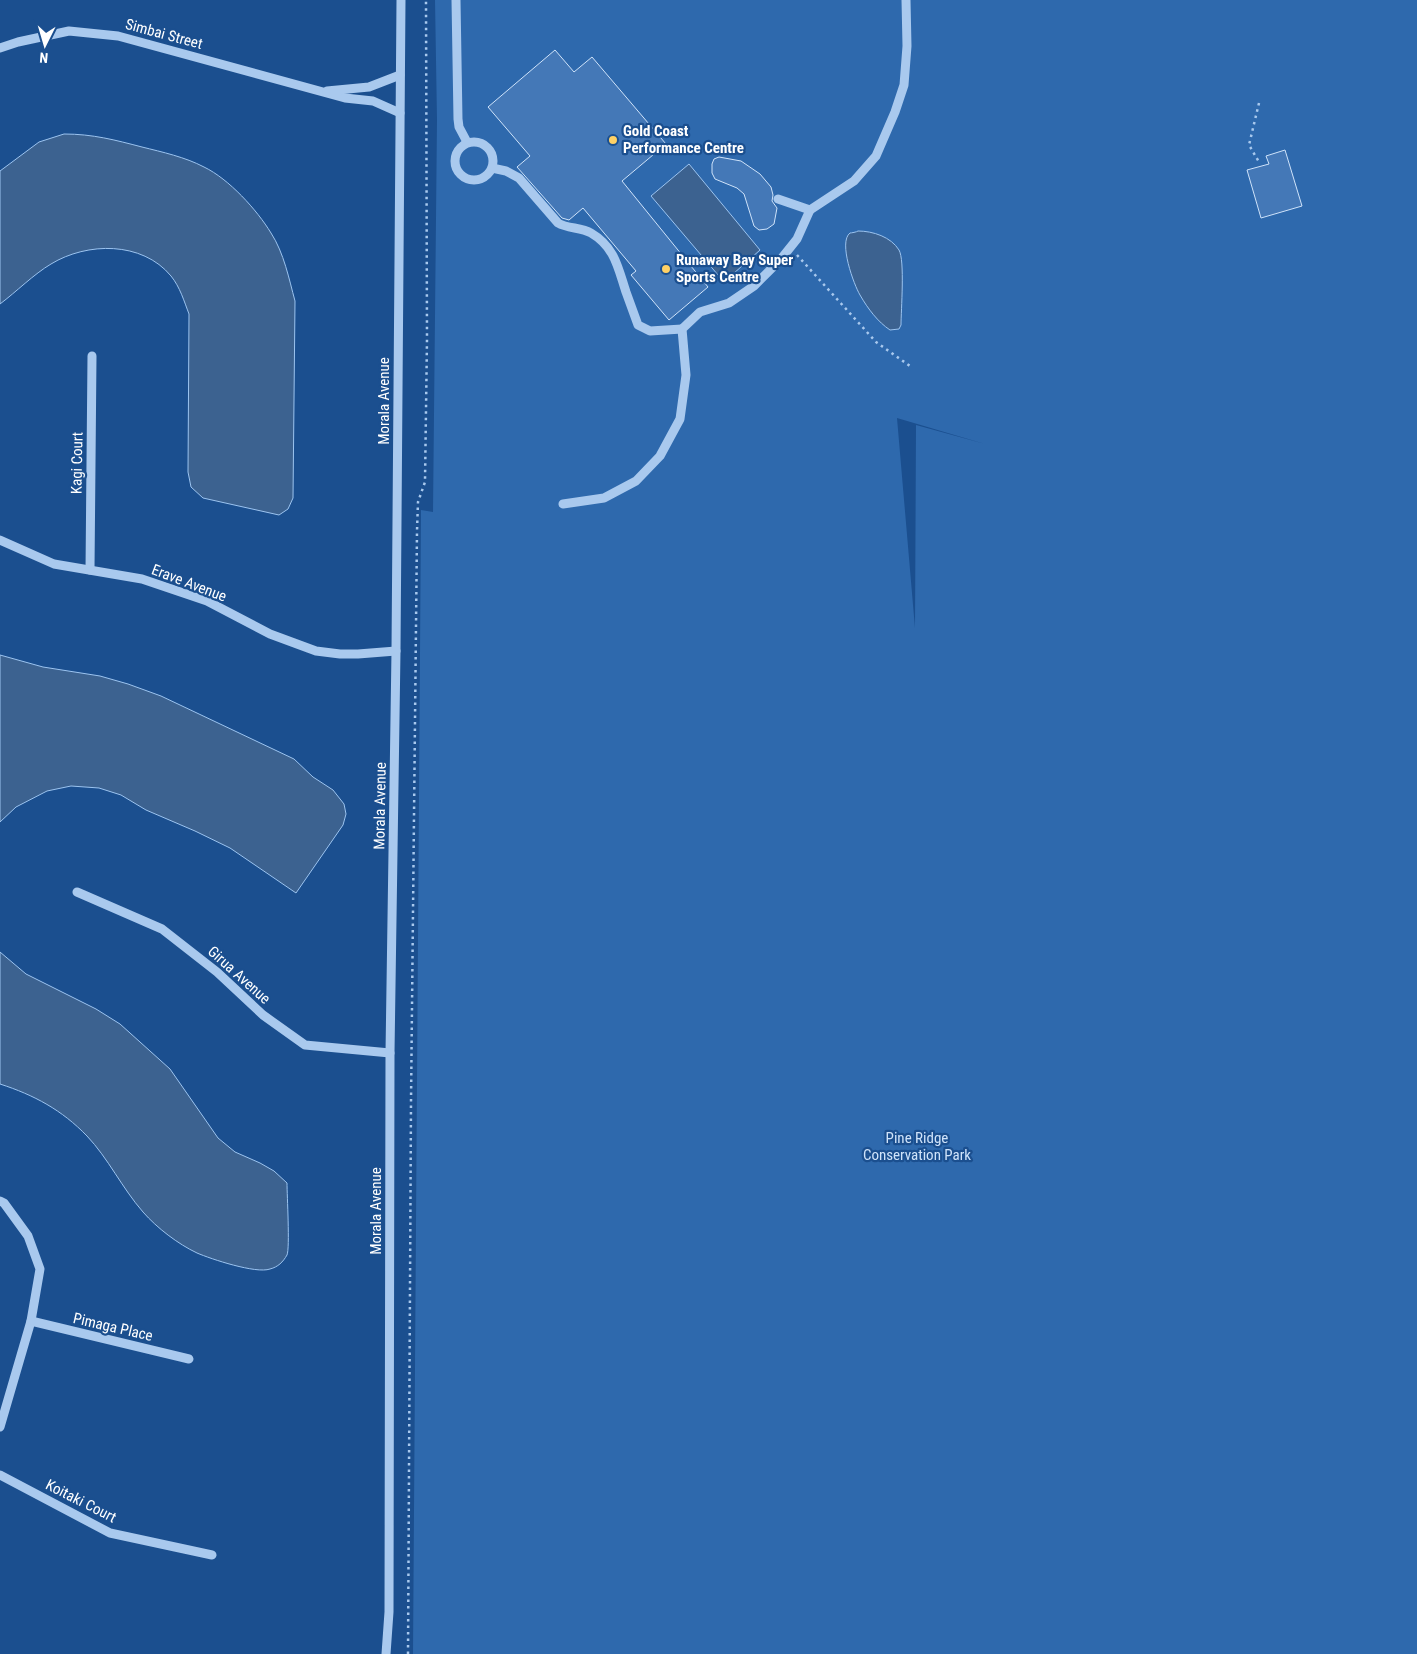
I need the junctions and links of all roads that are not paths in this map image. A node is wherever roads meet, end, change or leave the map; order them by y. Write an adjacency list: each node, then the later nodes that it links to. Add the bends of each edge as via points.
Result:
1 (401, 0): 5 (street, Morala Avenue)
2 (456, 0): 8 (street, via 458,119)
3 (906, 0): 11 (street, via 904,85 876,156 854,181)
4 (0, 48): 6 (street, Simbai Street, via 69,31 118,36)
5 (400, 75): 6 (street, Simbai Street, via 369,87); 7 (street, Morala Avenue)
6 (319, 91): 7 (street, Simbai Street, via 379,103)
7 (400, 113): 17 (street, Morala Avenue)
8 (467, 142): 9 (street, via 487,146 492,156); 9 (street, via 457,149 455,156 454,164 461,176 478,179)
9 (492, 168): 12 (street, via 519,178 558,223 589,232 611,252 617,261 638,325 650,331)
10 (778, 199): 11 (street)
11 (810, 210): 12 (street, via 797,239 754,286 729,303 700,312)
12 (682, 329): 14 (street, via 686,375 680,419 660,456 636,481 604,498)
13 (92, 356): 16 (street, Kagi Court)
14 (563, 504)
15 (0, 540): 16 (street, Erave Avenue, via 54,564)
16 (90, 570): 17 (street, Erave Avenue, via 142,579 206,601 270,634 316,651 349,654)
17 (396, 651): 19 (street, Morala Avenue)
18 (77, 892): 19 (street, Girua Avenue, via 162,929 217,972 263,1015 305,1045)
19 (390, 1053): 26 (street, Morala Avenue)
20 (0, 1201): 21 (street, via 28,1236 40,1269)
21 (31, 1321): 22 (street, Pimaga Place); 23 (street)
22 (189, 1359)
23 (0, 1426)
24 (0, 1475): 25 (street, Koitaki Court, via 110,1533)
25 (212, 1555)
26 (389, 1612): 27 (street, Morala Avenue); 28 (street, Morala Avenue)
27 (386, 1654)
28 (392, 1654)

